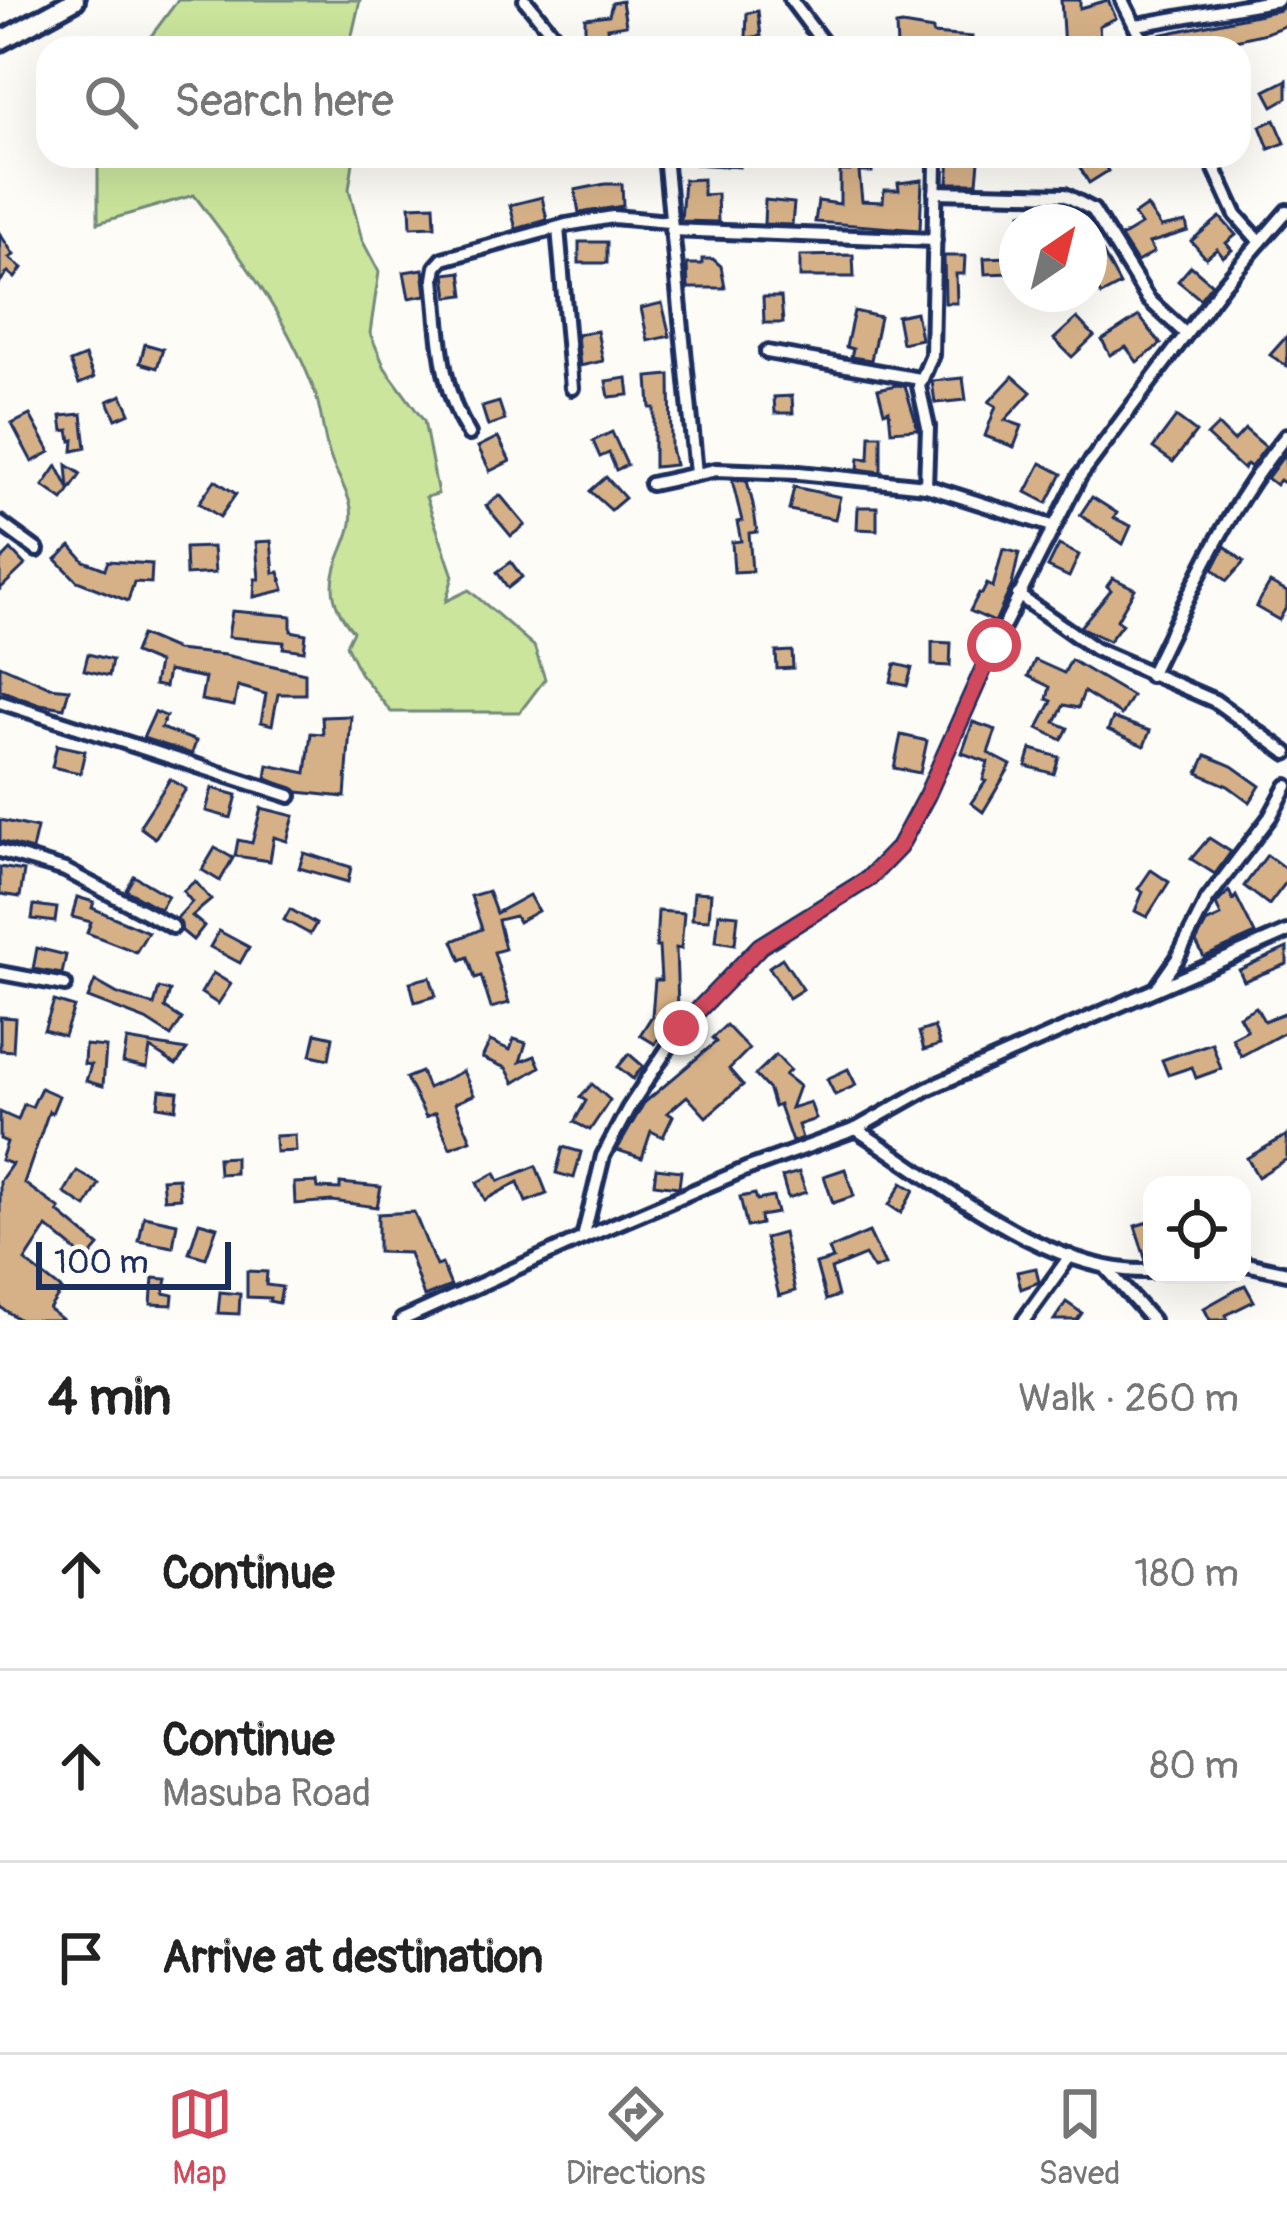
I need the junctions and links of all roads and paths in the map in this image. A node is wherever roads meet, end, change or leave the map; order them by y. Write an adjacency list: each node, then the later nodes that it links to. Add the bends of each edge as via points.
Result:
1 (75, 0): 10 (main road)
2 (525, 0): 7 (street)
3 (792, 0): 8 (street)
4 (1122, 0): 6 (street)
5 (1278, 0): 6 (street)
6 (1137, 25): 9 (street)
7 (554, 36)
8 (818, 36)
9 (1141, 36)
10 (0, 41)
11 (663, 168): 16 (street)
12 (936, 168): 14 (street)
13 (1214, 168): 19 (street, via 1236,215)
14 (935, 192): 18 (street); 20 (street, via 1079,199 1148,299)
15 (1287, 211): 19 (street)
16 (670, 226): 17 (street, via 613,217); 18 (street); 26 (street)
17 (558, 228): 23 (street); 24 (street, via 436,267 445,383)
18 (935, 240): 22 (street, via 932,355)
19 (1260, 242): 20 (street)
20 (1186, 334): 30 (street)
21 (766, 352): 22 (street)
22 (920, 379): 28 (street)
23 (572, 388)
24 (469, 434)
25 (1287, 435): 33 (street, via 1219,534)
26 (696, 472): 27 (street); 28 (street)
27 (650, 484)
28 (926, 486): 30 (street)
29 (0, 523): 31 (street)
30 (1052, 526): 32 (street)
31 (37, 550)
32 (1018, 596): 33 (street); 45 (street, via 899,847 868,879 760,946 716,988 650,1072 603,1156)
33 (1150, 675): 35 (street, via 1214,701)
34 (0, 702): 37 (street)
35 (1287, 753)
36 (1286, 793): 43 (street, via 1207,900)
37 (290, 796)
38 (0, 851): 39 (street, via 65,870)
39 (173, 927)
40 (1287, 932): 43 (street)
41 (0, 973): 42 (street)
42 (65, 985)
43 (1154, 992): 44 (street, via 927,1089)
44 (856, 1130): 45 (street); 46 (street, via 1025,1237)
45 (583, 1238): 51 (street)
46 (1070, 1256): 48 (street); 52 (street)
47 (1251, 1265): 50 (street)
48 (1107, 1269): 49 (street); 53 (street)
49 (1143, 1271)
50 (1287, 1273)
51 (410, 1318)
52 (1024, 1320)
53 (1152, 1320)

